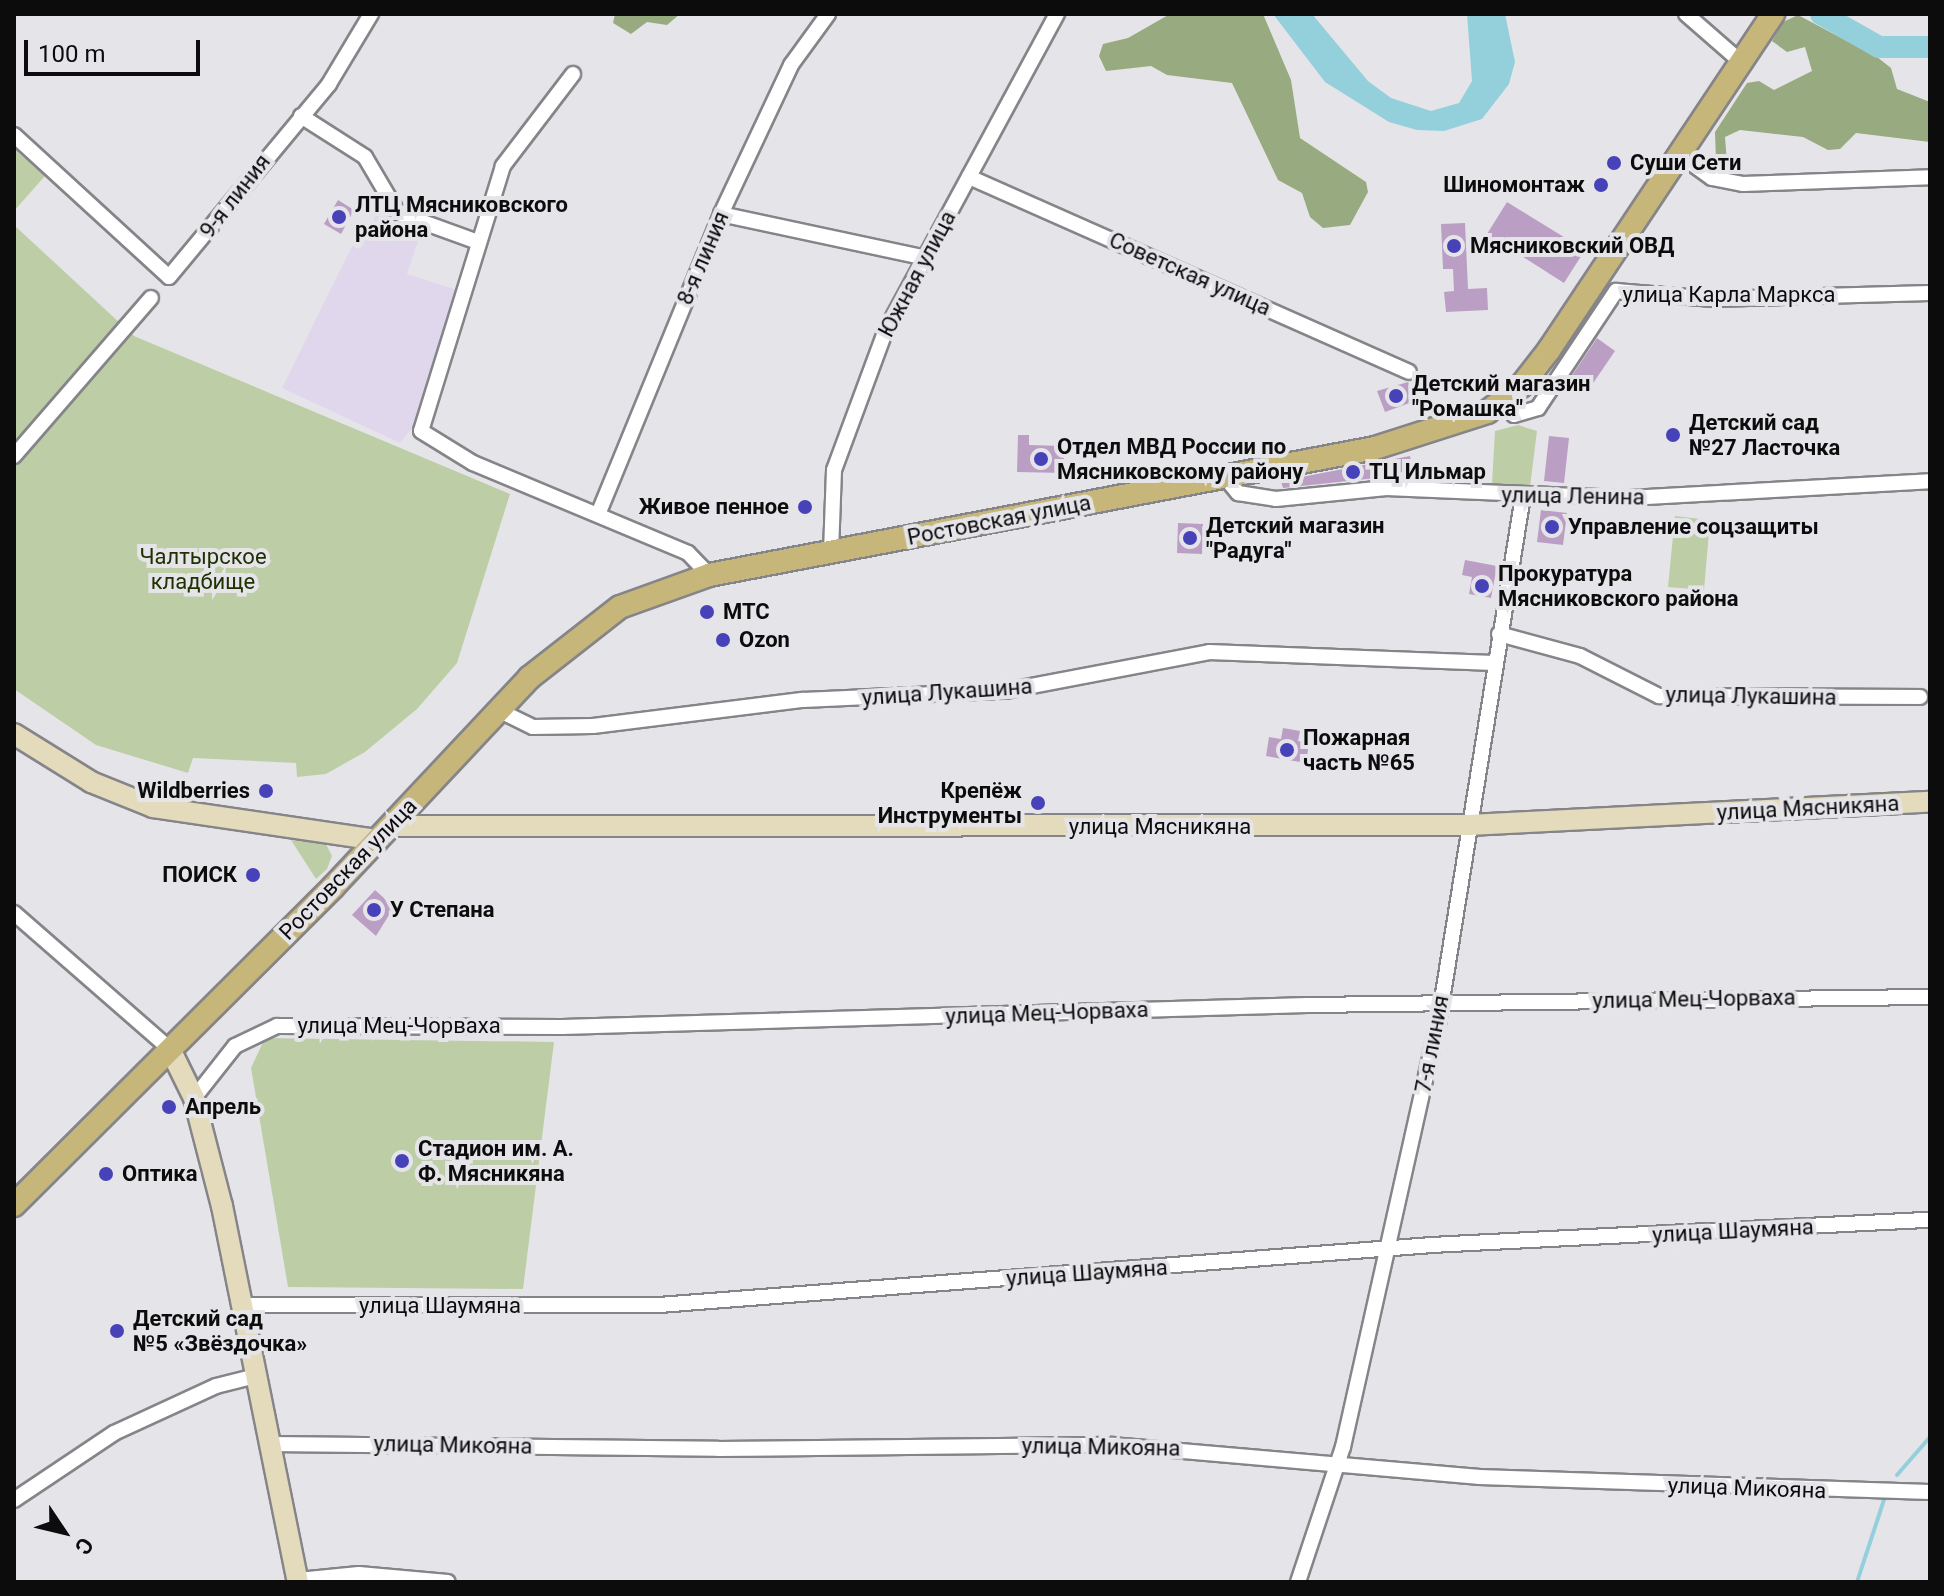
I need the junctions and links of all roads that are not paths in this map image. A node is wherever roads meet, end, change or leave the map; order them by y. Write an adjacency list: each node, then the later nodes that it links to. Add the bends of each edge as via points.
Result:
1 (371, 14): 8 (street, 9-я линия, via 329,84)
2 (828, 14): 13 (street, 8-я линия, via 791,65)
3 (1057, 14): 11 (street, Южная улица)
4 (1686, 14): 6 (street)
5 (1773, 14): 6 (main road, Ростовская улица)
6 (1741, 62): 10 (main road, Ростовская улица)
7 (573, 74): 14 (street, via 503,166)
8 (301, 116): 9 (street, 9-я линия, via 169,277); 14 (street, via 372,164 398,213)
9 (14, 135)
10 (1680, 155): 12 (street, via 1712,178 1743,184); 19 (main road, Ростовская улица, via 1549,350)
11 (969, 177): 15 (street, Южная улица); 18 (street, Советская улица)
12 (1930, 177)
13 (721, 214): 15 (street); 24 (street, 8-я линия)
14 (478, 242): 24 (street, via 421,431 473,463)
15 (921, 257): 25 (street, Южная улица, via 842,443 829,492)
16 (1930, 293): 19 (street, улица Карла Маркса, via 1713,299 1616,291 1538,408 1514,415)
17 (151, 298): 20 (street)
18 (1409, 372)
19 (1507, 398): 21 (main road, Ростовская улица, via 1467,422 1416,438)
20 (14, 456)
21 (1225, 477): 23 (street, улица Ленина, via 1238,493 1276,499 1386,488); 25 (main road, Ростовская улица)
22 (1930, 481): 23 (street, улица Ленина, via 1629,498)
23 (1523, 496): 27 (street, 7-я линия)
24 (599, 512): 26 (street, via 688,553)
25 (831, 552): 26 (main road, Ростовская улица)
26 (709, 575): 30 (main road, Ростовская улица, via 644,596 600,620)
27 (1499, 634): 28 (street, 7-я линия); 29 (street, улица Лукашина, via 1580,656 1659,696)
28 (1494, 663): 30 (street, улица Лукашина, via 1408,655 1209,652 1005,691 803,700 606,725 533,727); 33 (street, 7-я линия)
29 (1920, 697)
30 (498, 710): 34 (main road, Ростовская улица)
31 (14, 734): 34 (street, улица Мясникяна, via 91,782 153,807)
32 (1930, 802): 33 (street, улица Мясникяна)
33 (1469, 825): 34 (street, улица Мясникяна); 37 (street, 7-я линия)
34 (384, 833): 38 (main road, Ростовская улица)
35 (14, 913): 38 (street)
36 (1930, 997): 37 (street, улица Мец-Чорваха)
37 (1441, 1004): 39 (street, улица Мец-Чорваха, via 562,1027 277,1026 235,1046); 42 (street, 7-я линия)
38 (170, 1049): 39 (street); 40 (main road, Ростовская улица)
39 (194, 1098): 43 (street)
40 (14, 1205)
41 (1930, 1220): 42 (street, улица Шаумяна)
42 (1391, 1248): 43 (street, улица Шаумяна, via 659,1305); 46 (street, 7-я линия)
43 (242, 1305): 44 (street)
44 (256, 1376): 45 (street); 48 (street, via 216,1386 114,1433)
45 (270, 1444): 46 (street, улица Микояна, via 718,1449 1113,1445); 49 (street)
46 (1338, 1462): 47 (street, улица Микояна, via 1620,1485); 51 (street, 7-я линия)
47 (1930, 1492)
48 (14, 1500)
49 (298, 1581): 50 (street, via 359,1574)
50 (448, 1582)
51 (1298, 1582)

